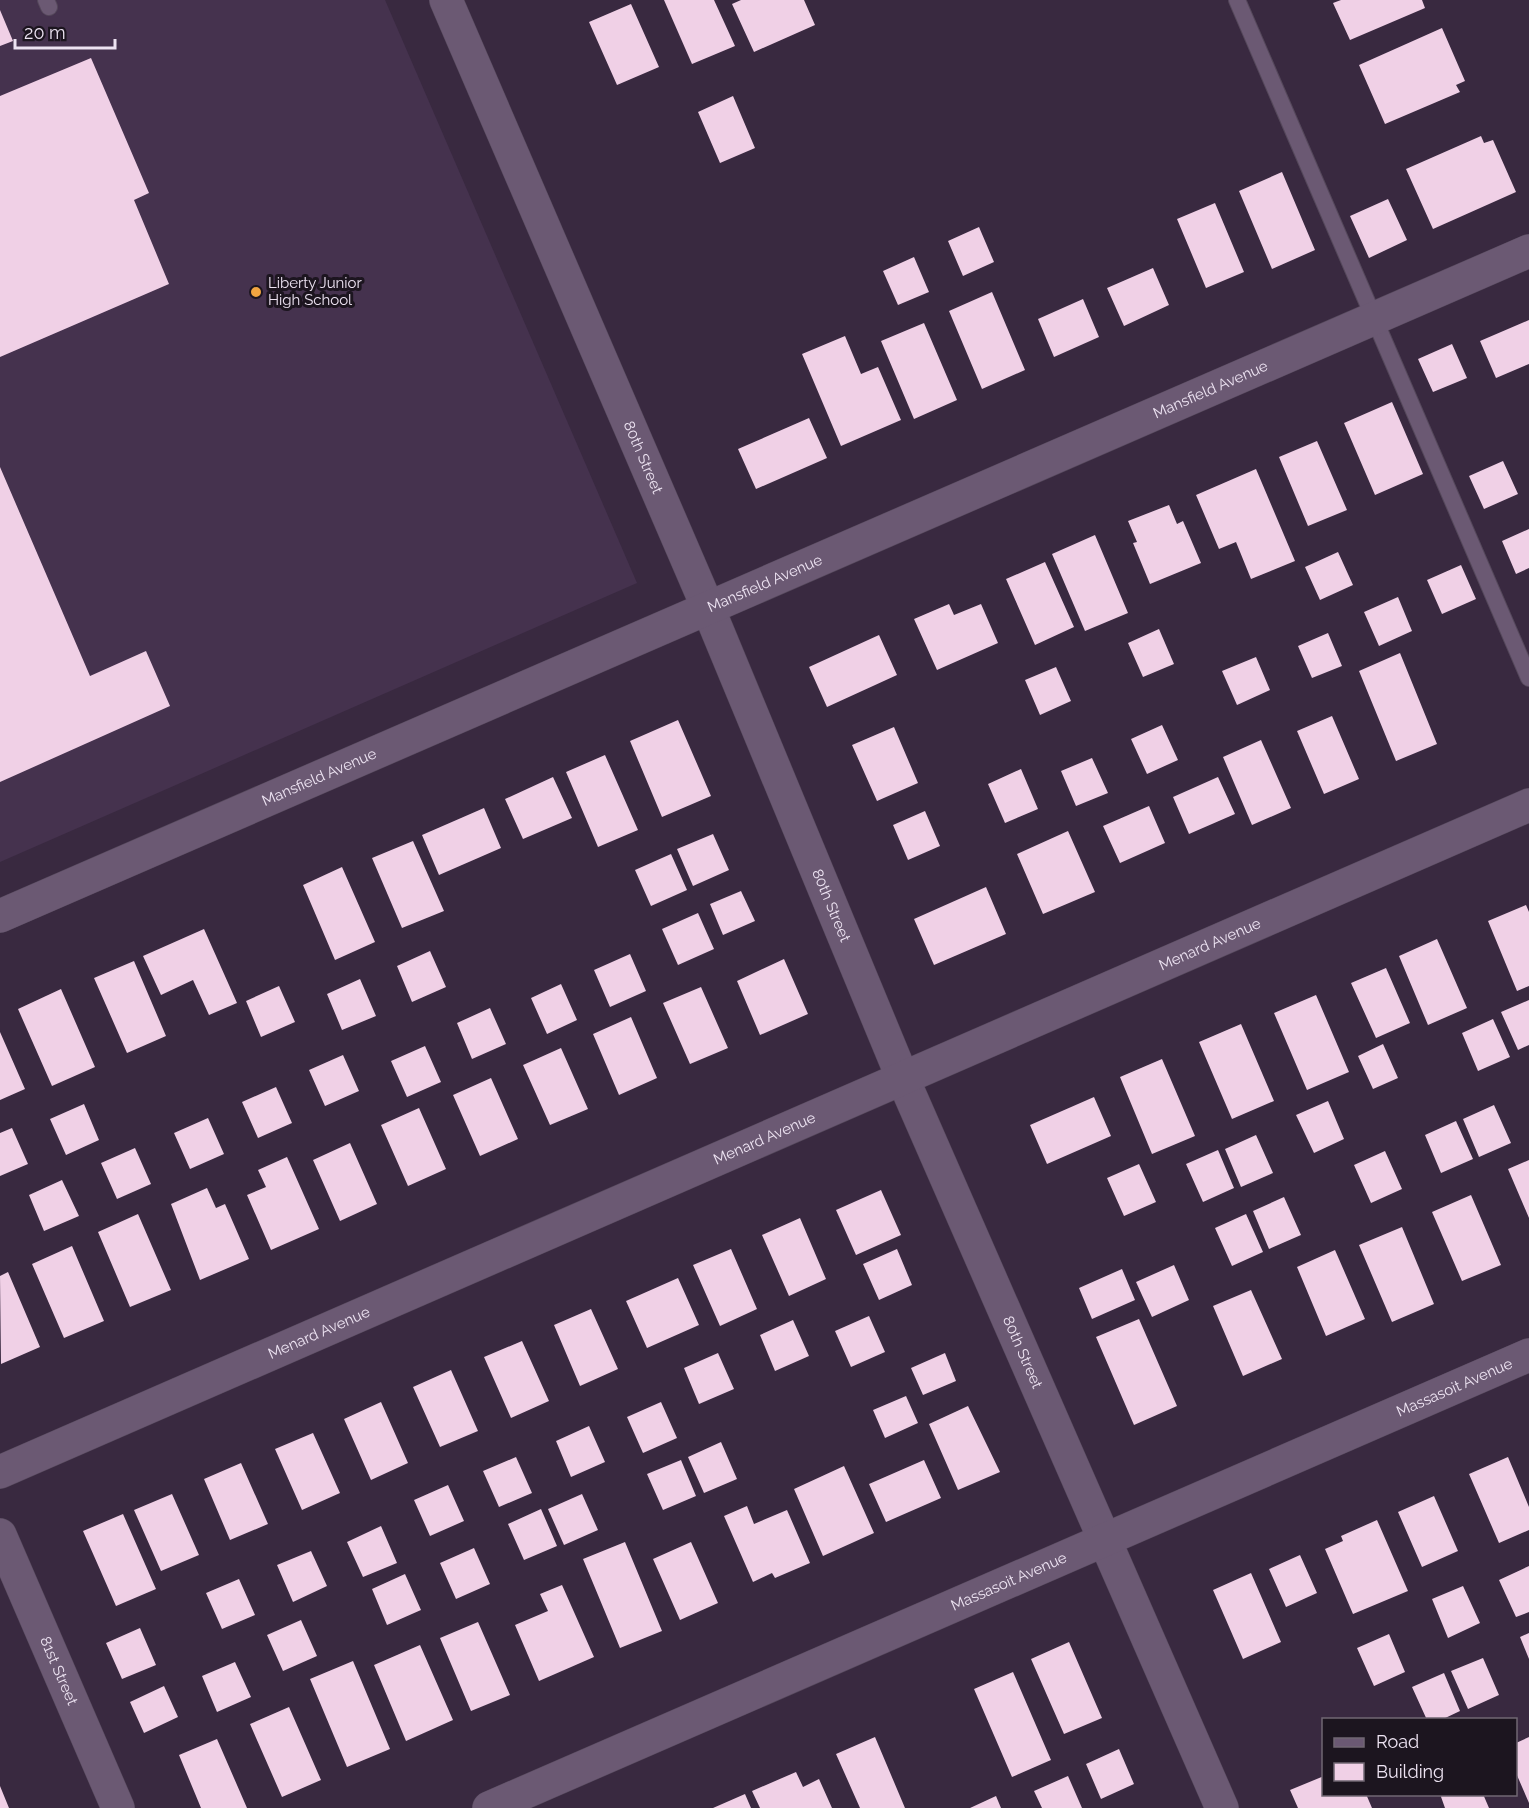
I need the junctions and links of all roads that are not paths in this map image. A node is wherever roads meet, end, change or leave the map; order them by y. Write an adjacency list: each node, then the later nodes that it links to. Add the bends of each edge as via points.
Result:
1 (446, 0): 5 (street, 80th Street)
2 (1237, 0): 4 (lane)
3 (1529, 251): 4 (street, Mansfield Avenue)
4 (1374, 319): 5 (street, Mansfield Avenue); 6 (lane)
5 (708, 608): 8 (street, Mansfield Avenue); 9 (street, 80th Street)
6 (1529, 678)
7 (1529, 805): 9 (street, Menard Avenue)
8 (0, 916)
9 (903, 1078): 11 (street, Menard Avenue); 13 (street, 80th Street)
10 (1529, 1355): 13 (street, Massasoit Avenue)
11 (0, 1472)
12 (0, 1535): 14 (street, 81st Street)
13 (1103, 1541): 15 (street, Massasoit Avenue); 16 (street, 80th Street)
14 (118, 1808)
15 (489, 1808)
16 (1222, 1808)

